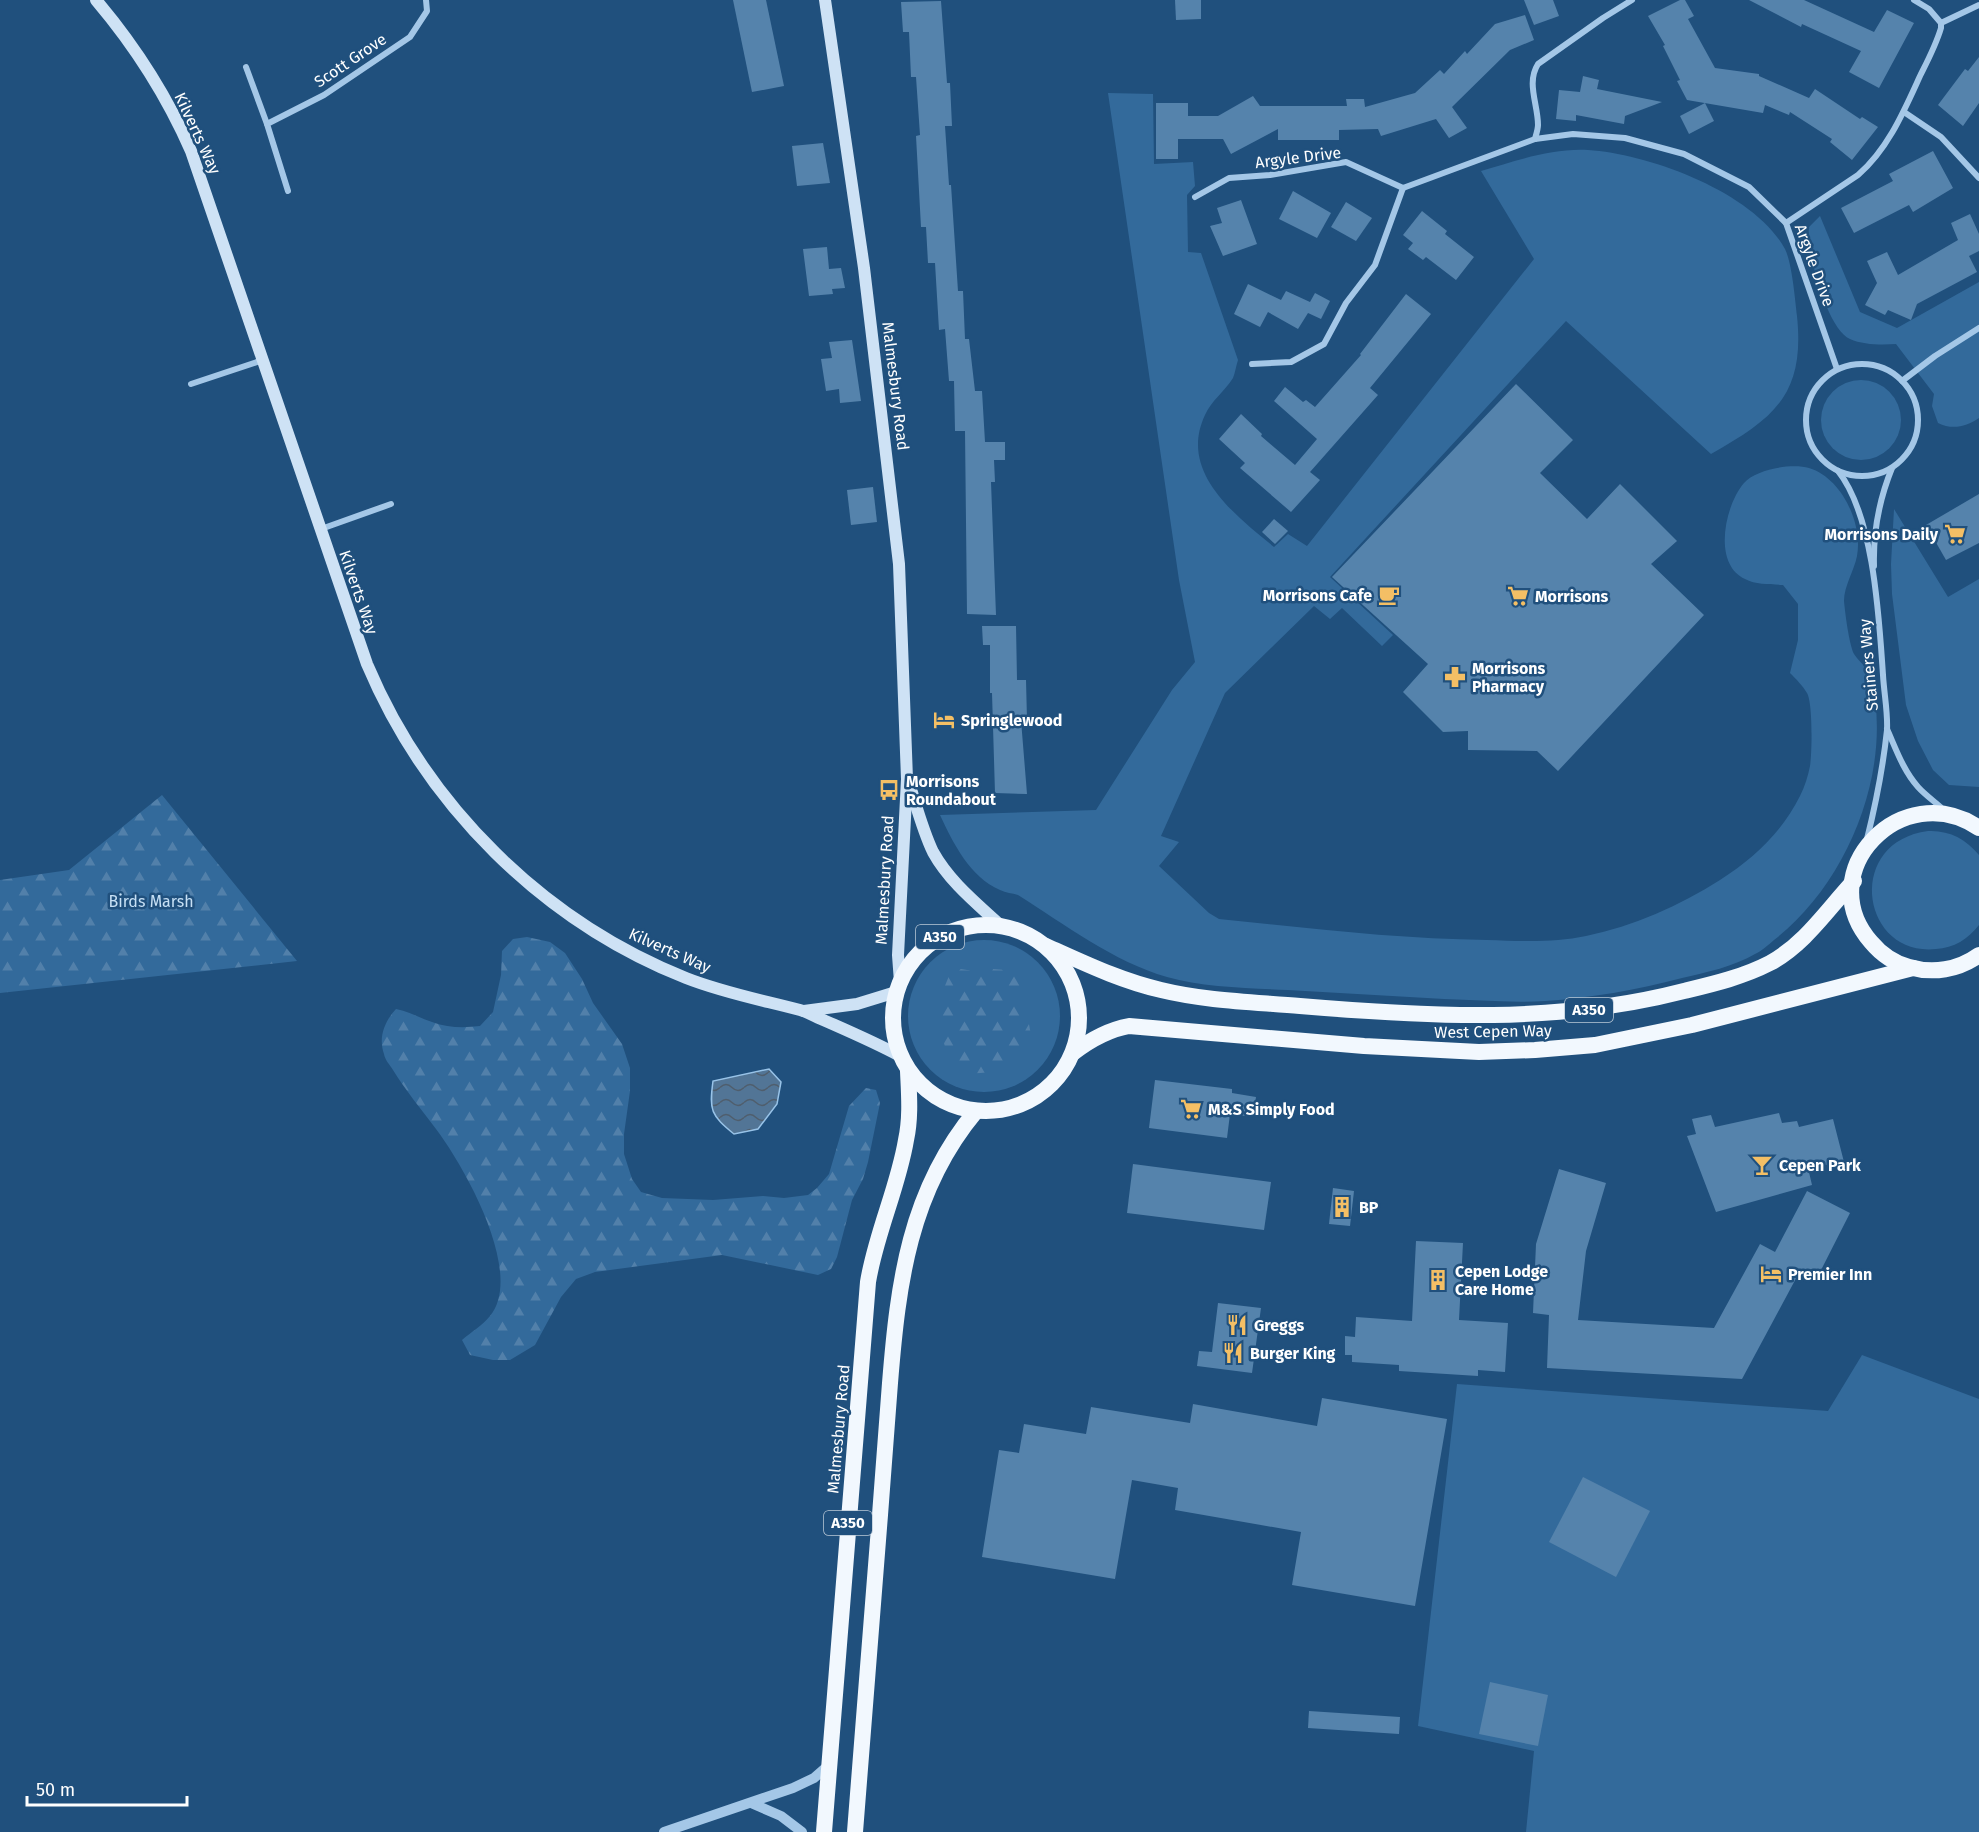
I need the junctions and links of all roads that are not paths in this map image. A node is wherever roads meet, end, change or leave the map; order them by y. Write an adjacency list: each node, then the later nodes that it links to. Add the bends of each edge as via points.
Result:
1 (96, 0): 18 (main road, Kilverts Way, via 140,56 183,131)
2 (426, 0): 10 (street, Scott Grove, via 428,10 410,37 324,95)
3 (825, 0): 29 (main road, Malmesbury Road, via 864,268 899,564)
4 (1632, 0): 11 (street, via 1539,64 1533,78)
5 (1914, 0): 7 (street)
6 (1979, 5): 7 (street)
7 (1941, 22): 9 (street, via 1937,41)
8 (246, 67): 10 (street)
9 (1904, 112): 12 (street, via 1941,137); 16 (street, via 1868,166)
10 (267, 124): 14 (street)
11 (1536, 139): 13 (street, Argyle Drive); 16 (street, Argyle Drive, via 1573,134 1625,138 1684,154 1749,188)
12 (1979, 178)
13 (1403, 188): 15 (street, Argyle Drive, via 1346,162 1229,178); 19 (street, via 1375,265 1346,303 1324,345 1291,362)
14 (288, 191)
15 (1195, 197)
16 (1786, 223): 20 (street, Argyle Drive)
17 (1979, 328): 21 (street)
18 (264, 360): 22 (street); 26 (main road, Kilverts Way)
19 (1252, 364)
20 (1837, 369): 21 (street, via 1856,364 1876,366); 24 (street, via 1822,380 1812,395 1806,429 1811,445)
21 (1902, 381): 23 (street, via 1912,395 1917,428 1913,444)
22 (191, 384)
23 (1892, 467): 24 (street, via 1875,475 1856,476); 27 (street, Stainers Way, via 1874,532)
24 (1838, 471): 27 (street, Stainers Way, via 1862,520)
25 (391, 504): 26 (street)
26 (320, 530): 40 (main road, Kilverts Way, via 368,664 390,713 427,773 492,850 548,899 634,955 716,989)
27 (1876, 599): 28 (street, Stainers Way)
28 (1887, 728): 31 (street, Stainers Way, via 1911,778); 33 (street, Stainers Way, via 1880,785)
29 (907, 779): 35 (main road, Malmesbury Road, via 934,852 954,882); 39 (main road, Malmesbury Road)
30 (1979, 815): 31 (highway)
31 (1954, 816): 32 (highway); 33 (highway, via 1926,812 1897,820 1879,832)
32 (1979, 828)
33 (1864, 850): 34 (highway)
34 (1854, 881): 36 (highway, West Cepen Way / A350, via 1796,946 1770,963 1731,979 1675,994 1562,1013 1402,1014 1200,997 1134,983); 38 (highway, via 1855,912 1864,933 1885,955)
35 (999, 924): 36 (highway, A350, via 1020,930); 39 (highway, A350, via 969,926 941,936 912,961)
36 (1046, 946): 41 (highway, A350, via 1067,972 1077,1000 1078,1027)
37 (1979, 955): 38 (highway, via 1946,969)
38 (1913, 968): 41 (highway, West Cepen Way / A350, via 1692,1025 1595,1045 1535,1050 1436,1050 1129,1026 1106,1032)
39 (898, 987): 40 (main road, Kilverts Way, via 857,1004); 42 (highway, A350, via 892,1029)
40 (803, 1011): 42 (main road, Kilverts Way, via 853,1032)
41 (1073, 1053): 43 (highway, A350, via 1066,1067 1040,1093 1016,1106)
42 (904, 1063): 43 (highway, A350, via 926,1091); 44 (highway, Malmesbury Road / A350, via 910,1102 907,1137 868,1282)
43 (976, 1111): 49 (highway, A350, via 936,1173 901,1278)
44 (830, 1764): 45 (street, via 805,1783); 48 (highway, Malmesbury Road / A350)
45 (751, 1803): 46 (street); 47 (street, via 781,1816)
46 (664, 1832)
47 (802, 1832)
48 (824, 1832)
49 (855, 1832)

